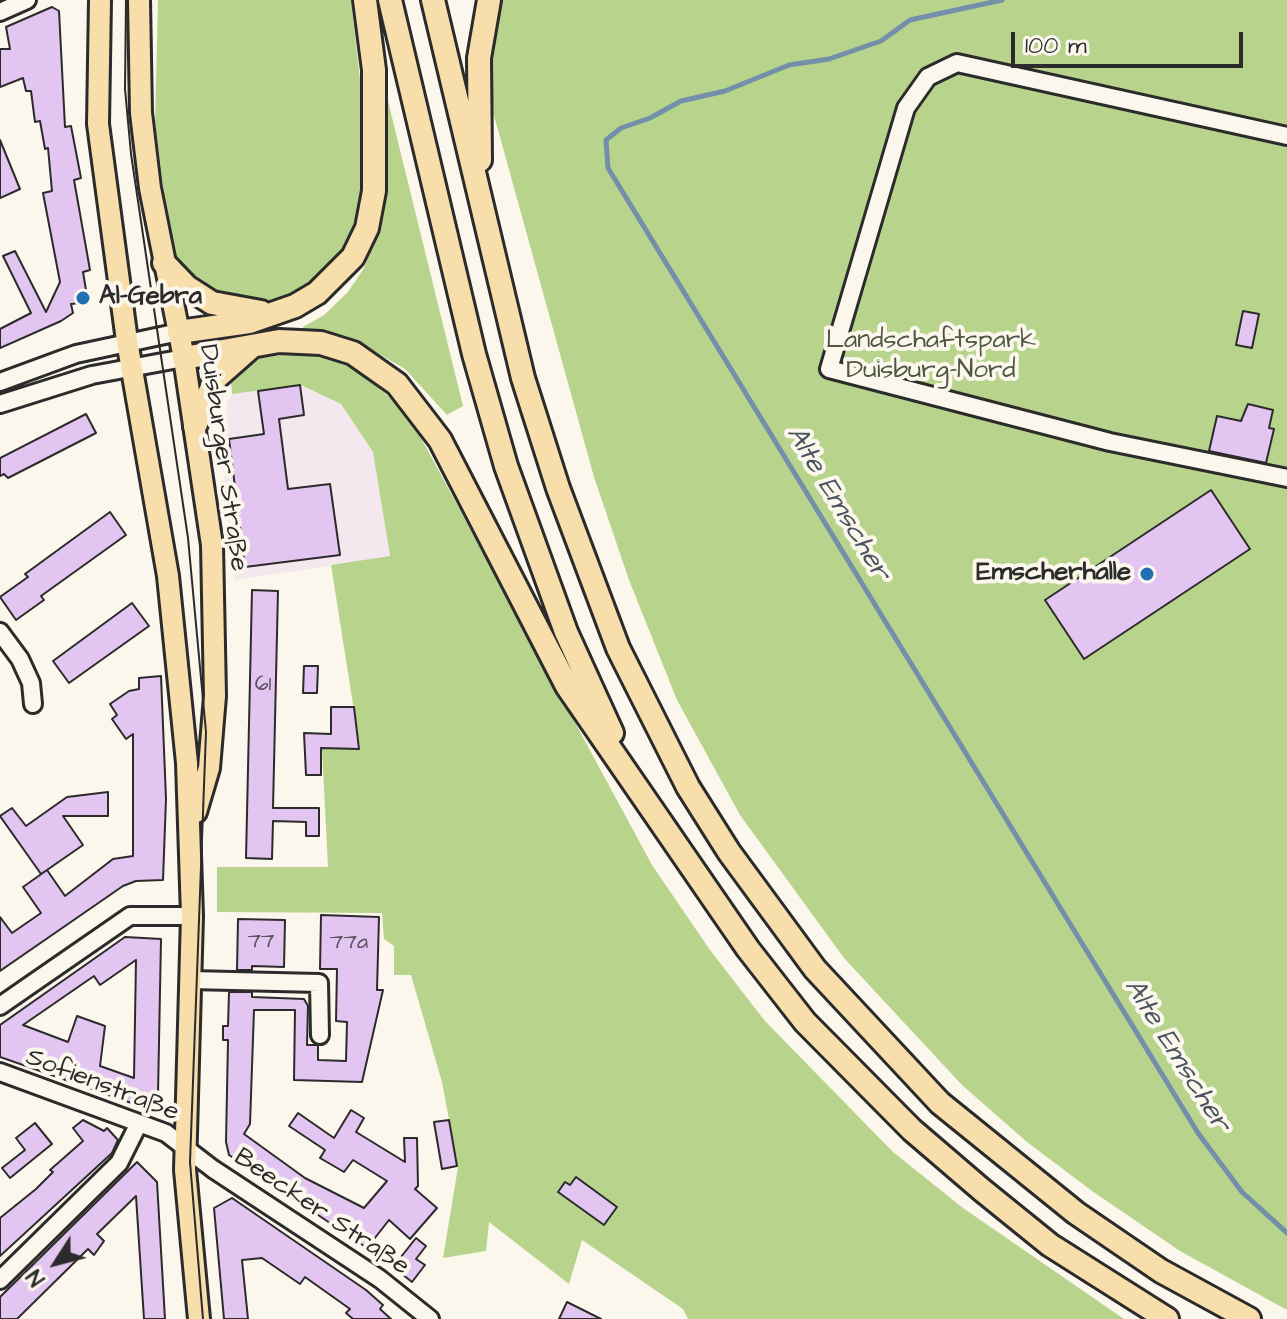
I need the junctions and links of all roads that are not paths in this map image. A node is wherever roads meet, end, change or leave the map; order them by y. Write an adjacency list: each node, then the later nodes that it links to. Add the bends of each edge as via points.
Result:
1 (27, 0): 8 (street)
2 (139, 0): 11 (main road, Duisburger Straße, via 141,113)
3 (365, 0): 12 (highway, via 374,70 374,191 367,228 353,257 333,280)
4 (390, 0): 24 (highway, via 506,466 566,632 617,744)
5 (433, 0): 10 (highway)
6 (489, 0): 10 (highway, via 479,58)
7 (95, 4): 14 (main road, Duisburger Straße, via 98,124)
8 (0, 12)
9 (1287, 136): 21 (street, via 957,63 928,77 906,108 829,369 1110,442)
10 (482, 214): 37 (highway, via 523,378 586,568 652,719 729,852 815,969 940,1103 1076,1213 1161,1271)
11 (164, 263): 12 (highway, via 212,303); 13 (main road, Duisburger Straße)
12 (275, 313): 13 (highway)
13 (179, 332): 14 (street); 16 (main road, Duisburger Straße)
14 (127, 341): 17 (main road, Duisburger Straße); 18 (street)
15 (255, 345): 16 (highway); 20 (highway, via 216,378); 24 (highway, via 321,343 353,353 397,384 415,405 464,483 567,686)
16 (184, 358): 17 (street); 20 (main road, Duisburger Straße)
17 (132, 368): 19 (street, via 35,390); 25 (main road, Duisburger Straße, via 168,576)
18 (0, 382)
19 (0, 404)
20 (195, 426): 25 (main road, Duisburger Straße, via 212,545 216,654 209,768)
21 (1287, 478)
22 (0, 632): 23 (street, via 26,671)
23 (33, 704)
24 (662, 825): 36 (highway, via 805,1022 912,1130 1050,1245)
25 (192, 828): 26 (main road, Duisburger Straße)
26 (192, 916): 27 (main road, Duisburger Straße); 28 (street, via 130,916)
27 (190, 980): 29 (street, via 319,983); 32 (main road, Duisburger Straße)
28 (0, 1006)
29 (320, 1035)
30 (0, 1072): 31 (street, Sofienstraße)
31 (139, 1123): 32 (street, Sofienstraße); 33 (street, via 119,1163)
32 (185, 1145): 34 (main road, Duisburger Straße); 35 (street, Beecker Straße)
33 (0, 1280)
34 (199, 1319)
35 (430, 1319)
36 (1167, 1319)
37 (1249, 1319)

